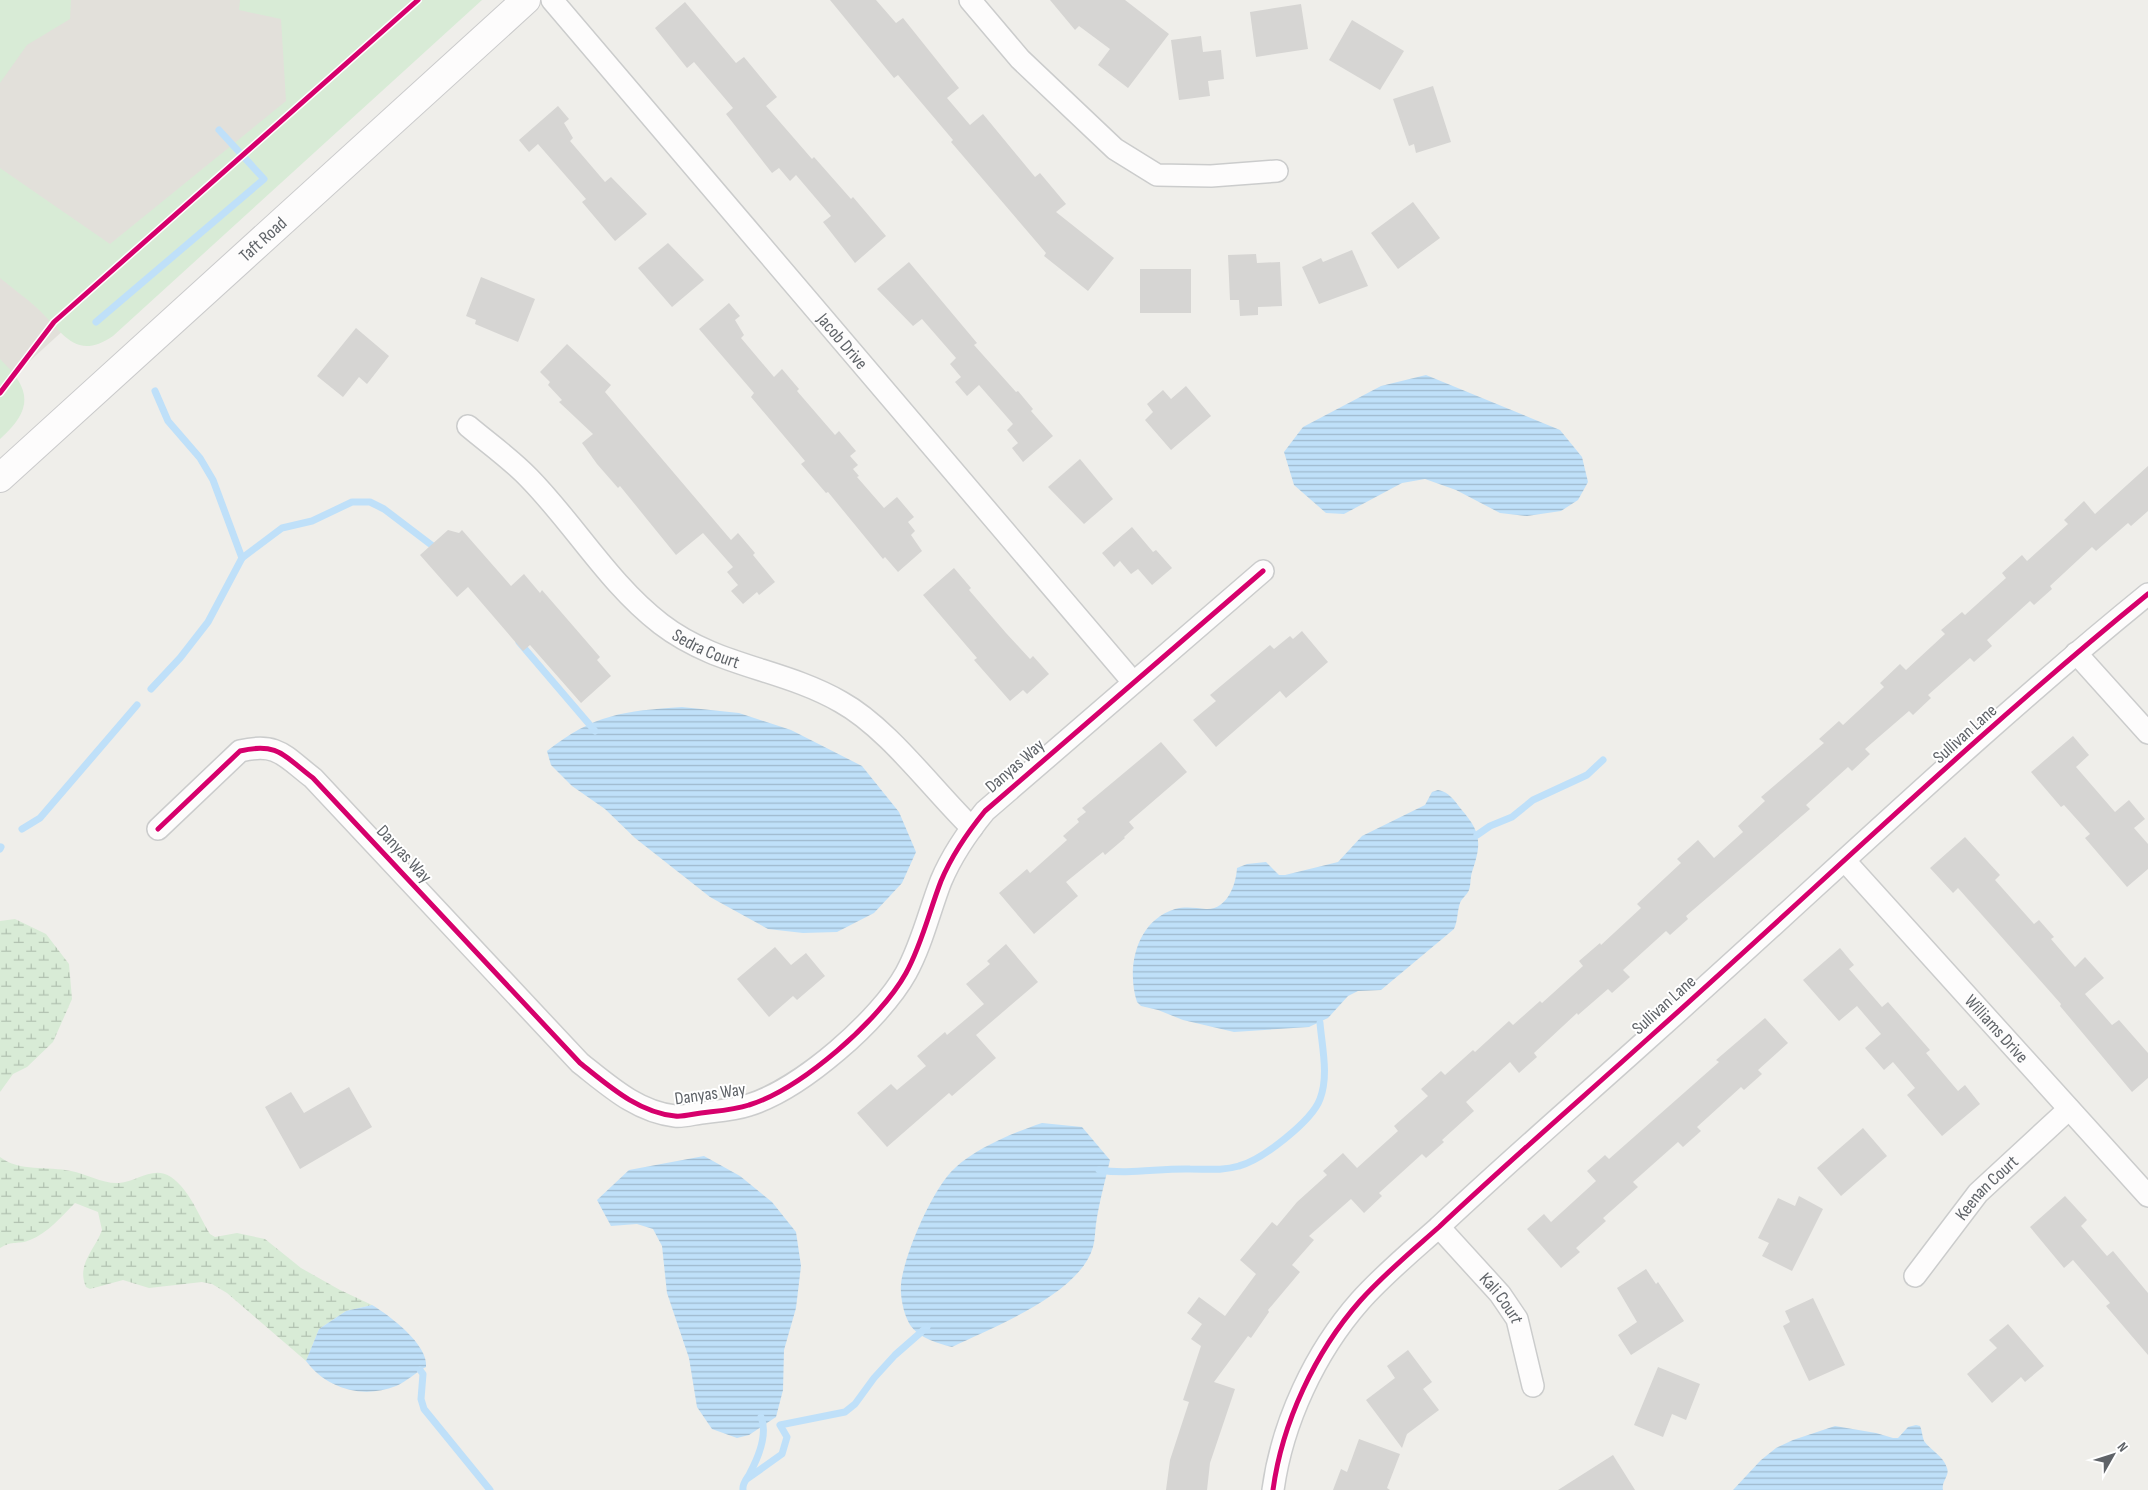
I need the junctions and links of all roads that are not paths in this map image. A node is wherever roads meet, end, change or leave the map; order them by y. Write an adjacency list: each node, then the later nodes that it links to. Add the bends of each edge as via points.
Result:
1 (526, 0): 6 (street, Taft Road)
2 (552, 0): 10 (street, Jacob Drive)
3 (970, 0): 4 (street, via 1020,59 1115,149 1157,175 1211,176)
4 (1277, 171)
5 (468, 426): 12 (street, Sedra Court, via 528,478 616,579 661,624 693,645 727,660 790,679 842,702 886,737)
6 (0, 478)
7 (1263, 571): 10 (street, Danyas Way)
8 (2148, 594): 9 (street, Sullivan Lane)
9 (2076, 652): 11 (street); 14 (street, Sullivan Lane)
10 (1133, 682): 12 (street, Danyas Way, via 995,801)
11 (2148, 733)
12 (972, 828): 13 (street, Danyas Way, via 962,839 941,880 918,950 905,975 861,1029 813,1070 750,1105 675,1116 644,1108 618,1094 580,1063 312,778 274,748 257,747 240,752)
13 (158, 829)
14 (1845, 862): 15 (street, Williams Drive); 17 (street, Sullivan Lane)
15 (2069, 1109): 16 (street, Williams Drive); 18 (street, Keenan Court, via 1978,1193)
16 (2148, 1196)
17 (1438, 1227): 19 (street, Kali Court, via 1500,1294 1517,1319); 20 (street, Sullivan Lane, via 1360,1301 1327,1344 1301,1395 1285,1439)
18 (1915, 1276)
19 (1533, 1386)
20 (1273, 1490)

